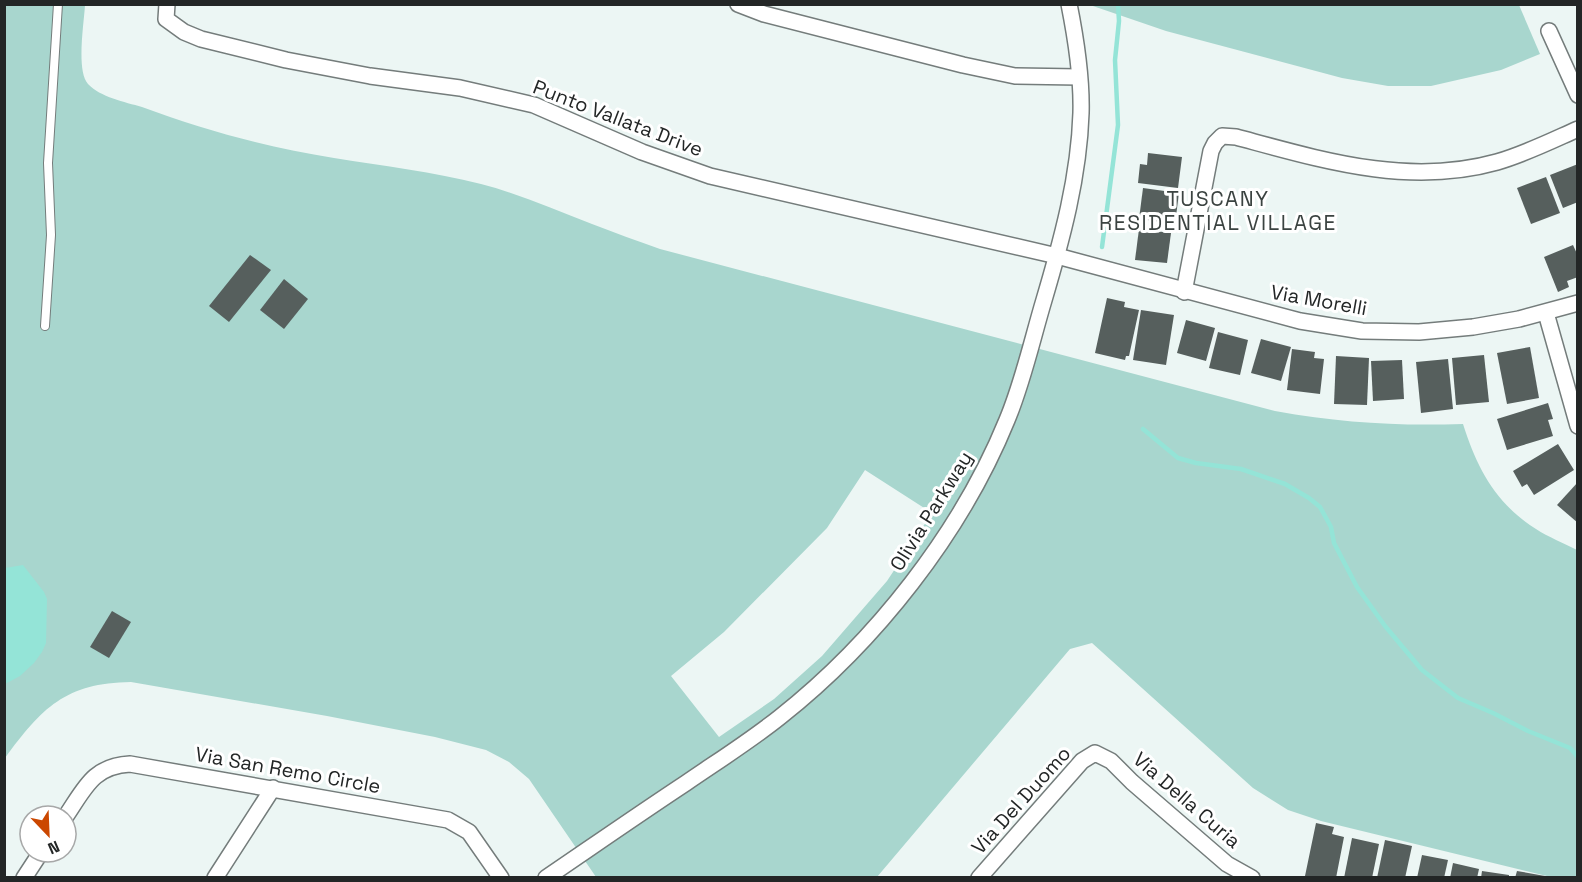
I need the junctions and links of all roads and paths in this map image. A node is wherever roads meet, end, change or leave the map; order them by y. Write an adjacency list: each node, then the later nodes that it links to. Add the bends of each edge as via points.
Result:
1 (58, 4): 13 (lane, via 48,163 51,235)
2 (738, 4): 6 (street, via 764,14 1016,76)
3 (1069, 4): 6 (street, Olivia Parkway)
4 (167, 12): 9 (street, Punto Vallata Drive, via 184,32 201,39 286,60 460,88 534,105 642,152 710,176)
5 (1549, 31): 7 (street)
6 (1079, 77): 9 (street, Olivia Parkway, via 1081,111 1076,166)
7 (1578, 95)
8 (1578, 129): 10 (street, via 1496,162 1408,172 1335,164 1222,136 1211,151)
9 (1057, 256): 10 (street, Via Morelli); 22 (street, Olivia Parkway, via 1008,419 940,541 900,597 826,678 781,717)
10 (1184, 292): 12 (street, Via Morelli, via 1362,332 1473,327)
11 (1578, 303): 12 (street, Via Morelli)
12 (1546, 313): 14 (street)
13 (45, 326)
14 (1578, 426)
15 (1095, 753): 23 (street, Via Del Duomo, via 1082,761); 24 (street, Via Della Curia, via 1111,761 1227,864)
16 (273, 789): 17 (street, Via San Remo Circle, via 116,764 92,777); 20 (street); 21 (street, Via San Remo Circle, via 448,820 469,832)
17 (74, 804)
18 (33, 864): 19 (street)
19 (24, 878)
20 (215, 878)
21 (501, 878)
22 (546, 878)
23 (980, 878)
24 (1252, 878)

